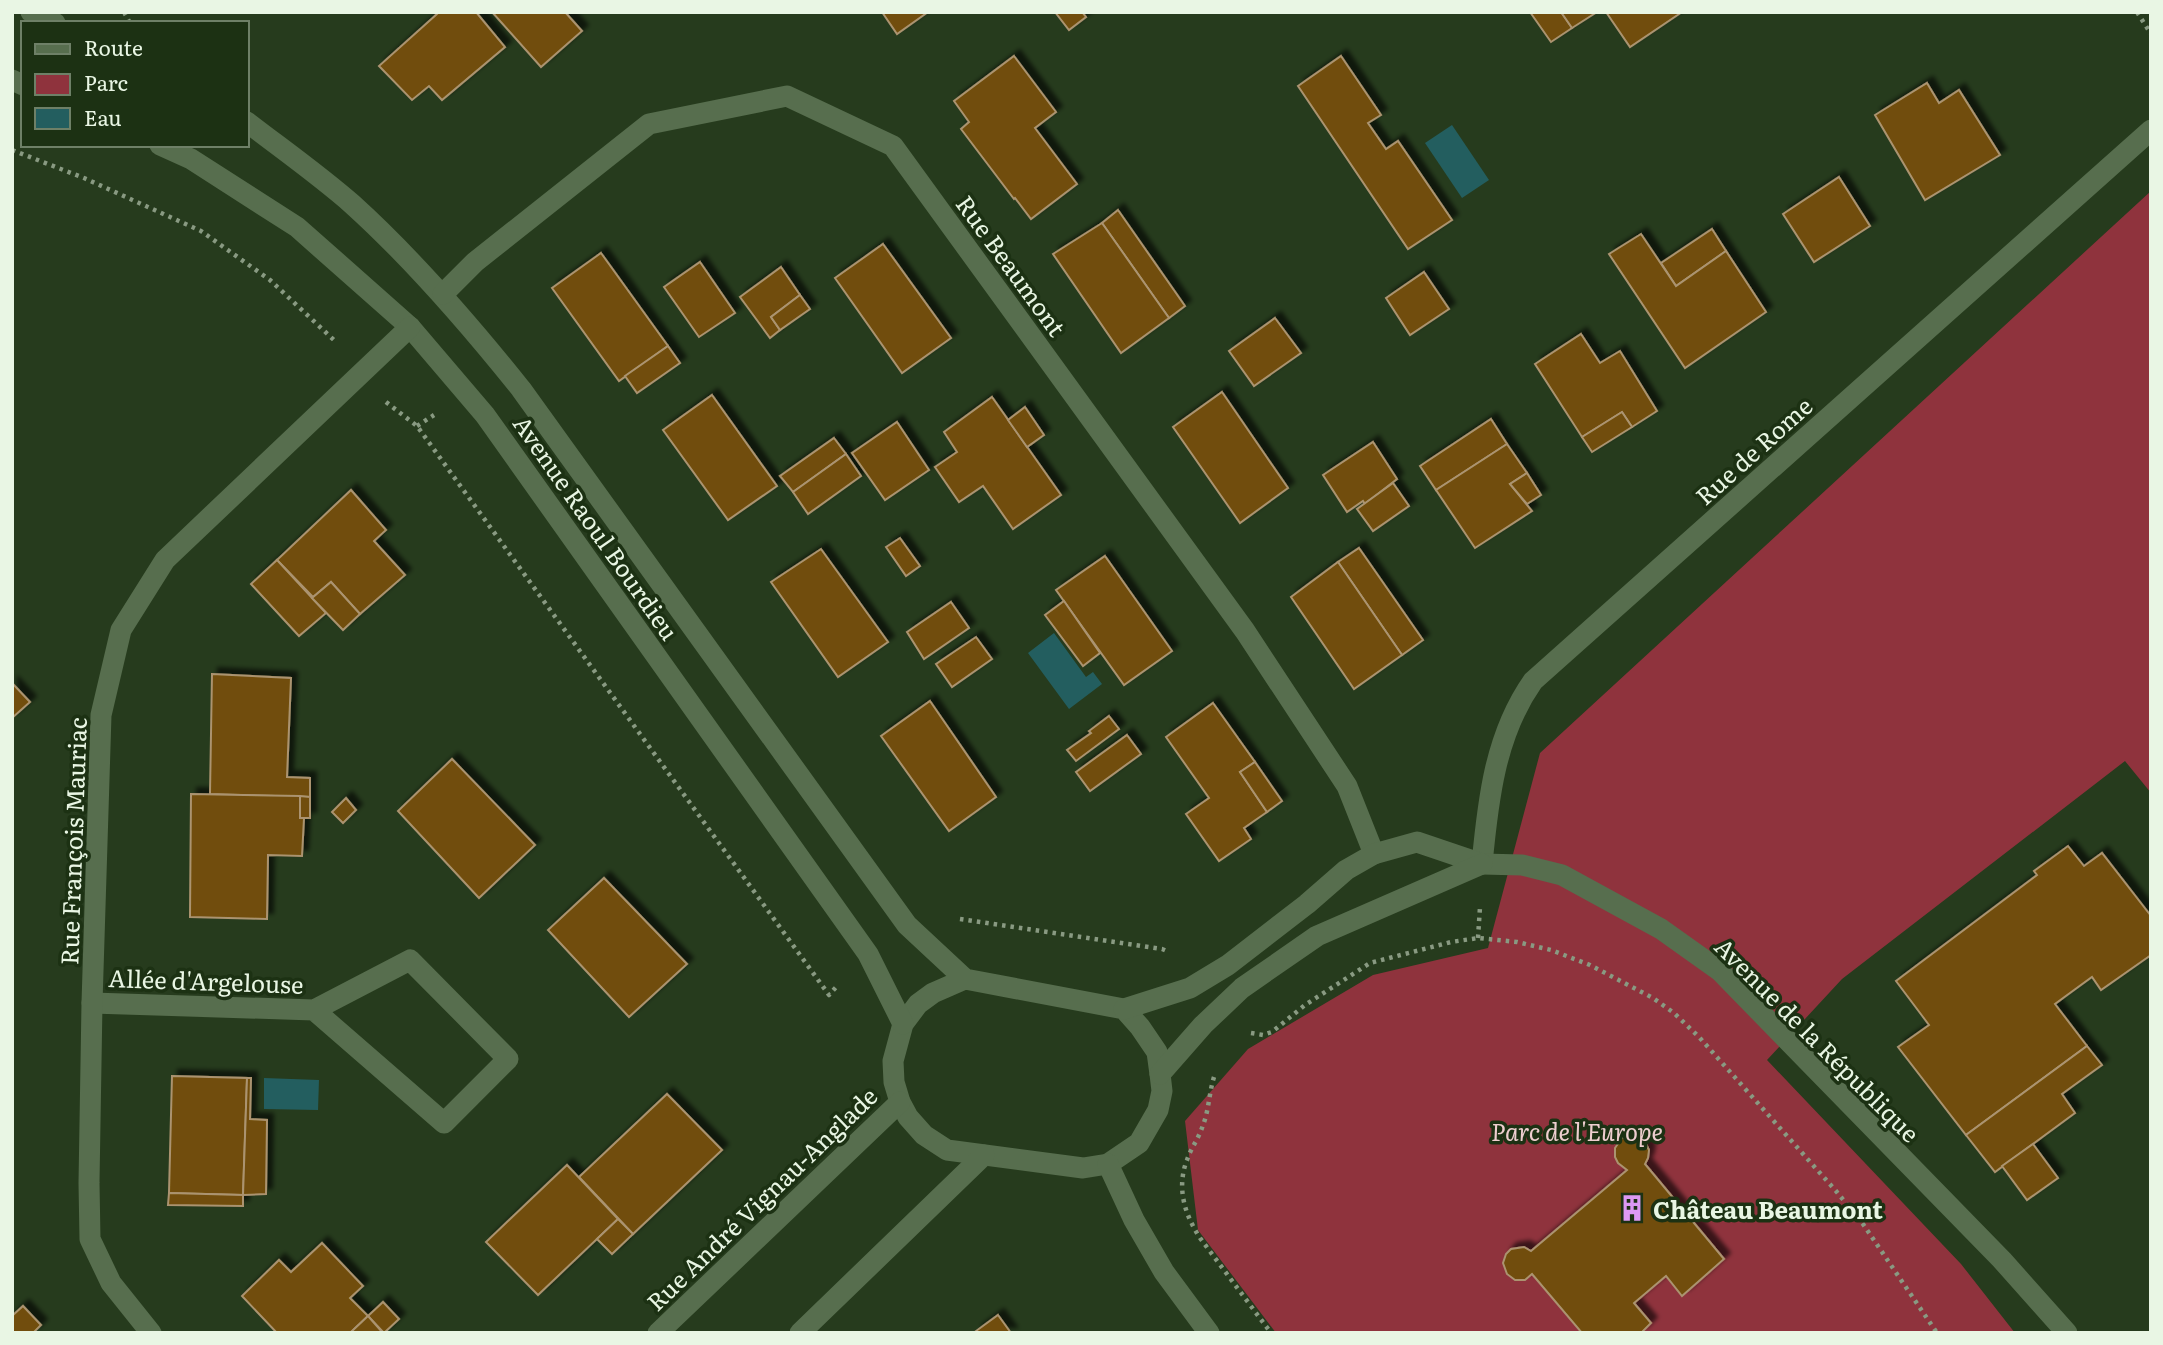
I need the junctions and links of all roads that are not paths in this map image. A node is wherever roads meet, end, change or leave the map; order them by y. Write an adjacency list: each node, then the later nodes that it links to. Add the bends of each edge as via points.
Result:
1 (31, 12): 2 (street)
2 (51, 21)
3 (248, 123): 6 (street, Avenue Raoul Bourdieu, via 351,203)
4 (2151, 130): 9 (street, Rue de Rome, via 1533,681 1519,701 1498,752)
5 (164, 147): 7 (street, Avenue Raoul Bourdieu, via 297,227)
6 (443, 294): 8 (street, Rue Beaumont, via 475,262 649,124 787,96 893,146 1245,631 1347,786); 10 (street, Avenue Raoul Bourdieu, via 522,389 907,925)
7 (410, 327): 11 (street, Rue François Mauriac, via 165,560 121,630 101,715); 14 (street, Avenue Raoul Bourdieu, via 485,415 868,954)
8 (1374, 854): 9 (street, Avenue de la République, via 1417,842); 12 (street, Avenue de la République, via 1346,870 1204,980)
9 (1482, 864): 15 (street, Avenue de la République, via 1317,936 1242,988); 23 (street, Avenue de la République, via 1522,865 1562,875 1661,929 1720,971 2002,1260)
10 (965, 979): 12 (street); 14 (street, via 933,993)
11 (92, 1003): 13 (street, Allée d'Argelouse); 19 (street, Rue François Mauriac, via 90,1240 111,1283)
12 (1124, 1009): 15 (street, via 1157,1052)
13 (314, 1010): 13 (street, Allée d'Argelouse, via 444,1123 508,1059 410,960)
14 (903, 1024): 16 (street, via 892,1060)
15 (1160, 1074): 18 (street, via 1158,1110 1139,1143)
16 (900, 1102): 17 (street, via 923,1135 947,1150); 20 (street, Rue André Vignau-Anglade)
17 (984, 1155): 18 (street, via 1083,1168); 21 (street)
18 (1108, 1164): 22 (street, via 1164,1272)
19 (150, 1333)
20 (658, 1333)
21 (800, 1333)
22 (1209, 1333)
23 (2067, 1333)

